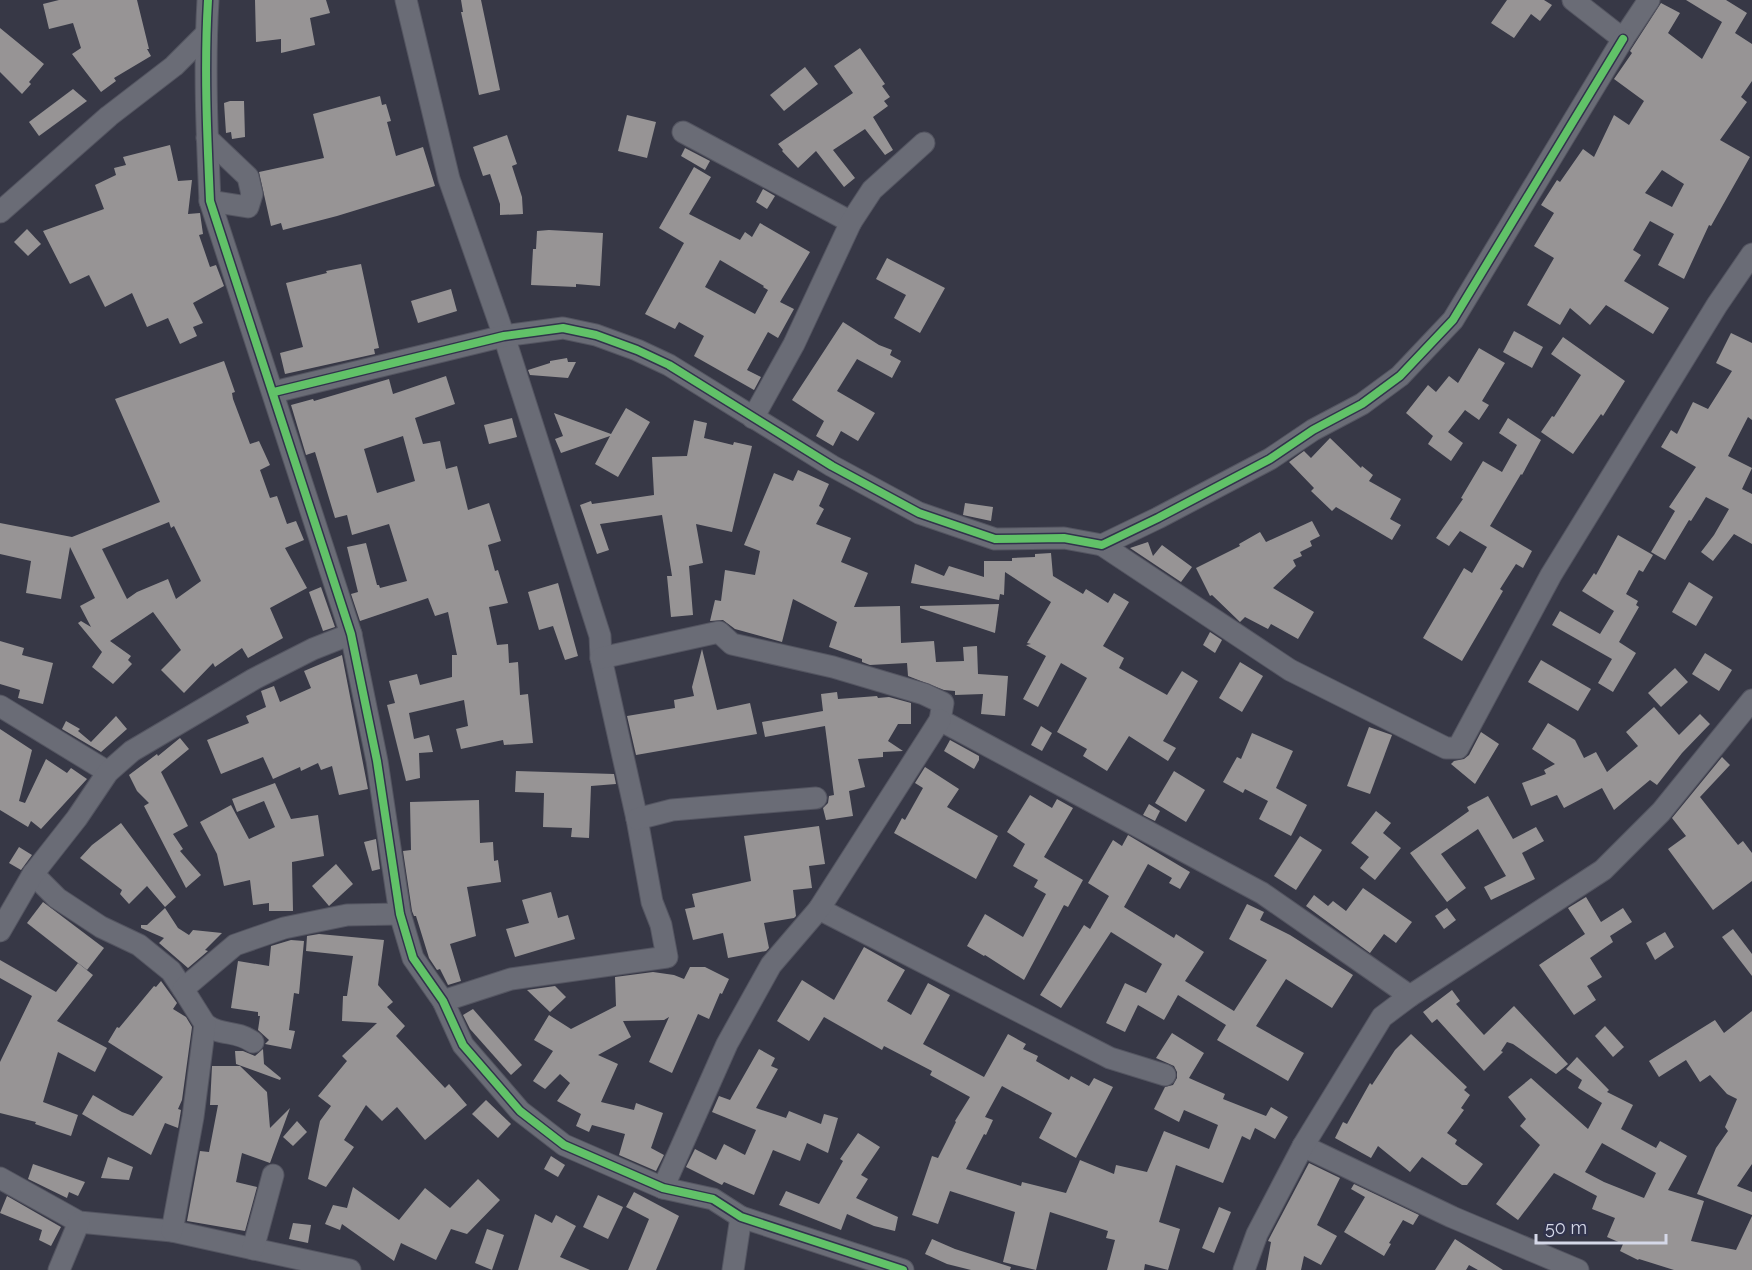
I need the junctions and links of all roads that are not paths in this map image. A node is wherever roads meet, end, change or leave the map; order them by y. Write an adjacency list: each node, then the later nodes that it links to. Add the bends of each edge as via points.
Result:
1 (208, 0): 5 (street)
2 (406, 0): 14 (street, via 449,178)
3 (1573, 0): 6 (street)
4 (1649, 0): 6 (street)
5 (206, 34): 8 (street); 11 (street, via 174,66 109,116)
6 (1623, 39): 17 (street, via 1453,320 1400,376 1362,404 1270,459)
7 (683, 132): 12 (street)
8 (207, 138): 10 (street); 10 (street, via 248,177 252,194 248,207)
9 (924, 143): 12 (street, via 872,190)
10 (210, 201): 15 (street)
11 (0, 212)
12 (851, 222): 16 (street, via 794,344)
13 (1752, 254): 17 (street, via 1551,575 1458,748 1446,748 1290,670)
14 (504, 336): 15 (street); 16 (street, via 563,328 596,335 669,365); 19 (street, via 600,636)
15 (273, 392): 18 (street)
16 (753, 418): 17 (street, via 919,513 995,539 1064,538)
17 (1102, 545)
18 (351, 634): 23 (street, via 254,679 132,751); 28 (street, via 377,761)
19 (601, 658): 22 (street, via 719,632 732,644 834,667 924,694 943,703); 25 (street)
20 (1752, 700): 31 (street, via 1660,812 1603,870)
21 (0, 706): 23 (street)
22 (940, 720): 27 (street); 31 (street, via 1262,893)
23 (108, 772): 26 (street)
24 (816, 798): 25 (street, via 672,810)
25 (637, 819): 32 (street, via 652,902 668,957 512,979)
26 (33, 874): 29 (street); 30 (street, via 57,898 101,927 139,945 171,971)
27 (819, 909): 35 (street, via 1110,1058); 39 (street, via 771,965 728,1044)
28 (400, 914): 30 (street, via 347,915 284,928 235,945); 32 (street, via 413,958)
29 (0, 931)
30 (183, 988): 33 (street)
31 (1410, 996): 36 (street, via 1382,1017)
32 (442, 1001): 39 (street, via 463,1045 520,1111 564,1144)
33 (205, 1024): 34 (street, via 219,1033 237,1033); 42 (street)
34 (253, 1042)
35 (1165, 1075)
36 (1303, 1146): 48 (street, via 1257,1234); 49 (street, via 1452,1217)
37 (273, 1175): 43 (street)
38 (0, 1178): 41 (street)
39 (663, 1188): 40 (street, via 713,1198)
40 (741, 1217): 46 (street); 47 (street)
41 (79, 1222): 42 (street); 44 (street)
42 (172, 1231): 43 (street)
43 (253, 1249): 45 (street)
44 (59, 1270)
45 (350, 1270)
46 (733, 1270)
47 (903, 1270)
48 (1244, 1270)
49 (1578, 1270)

